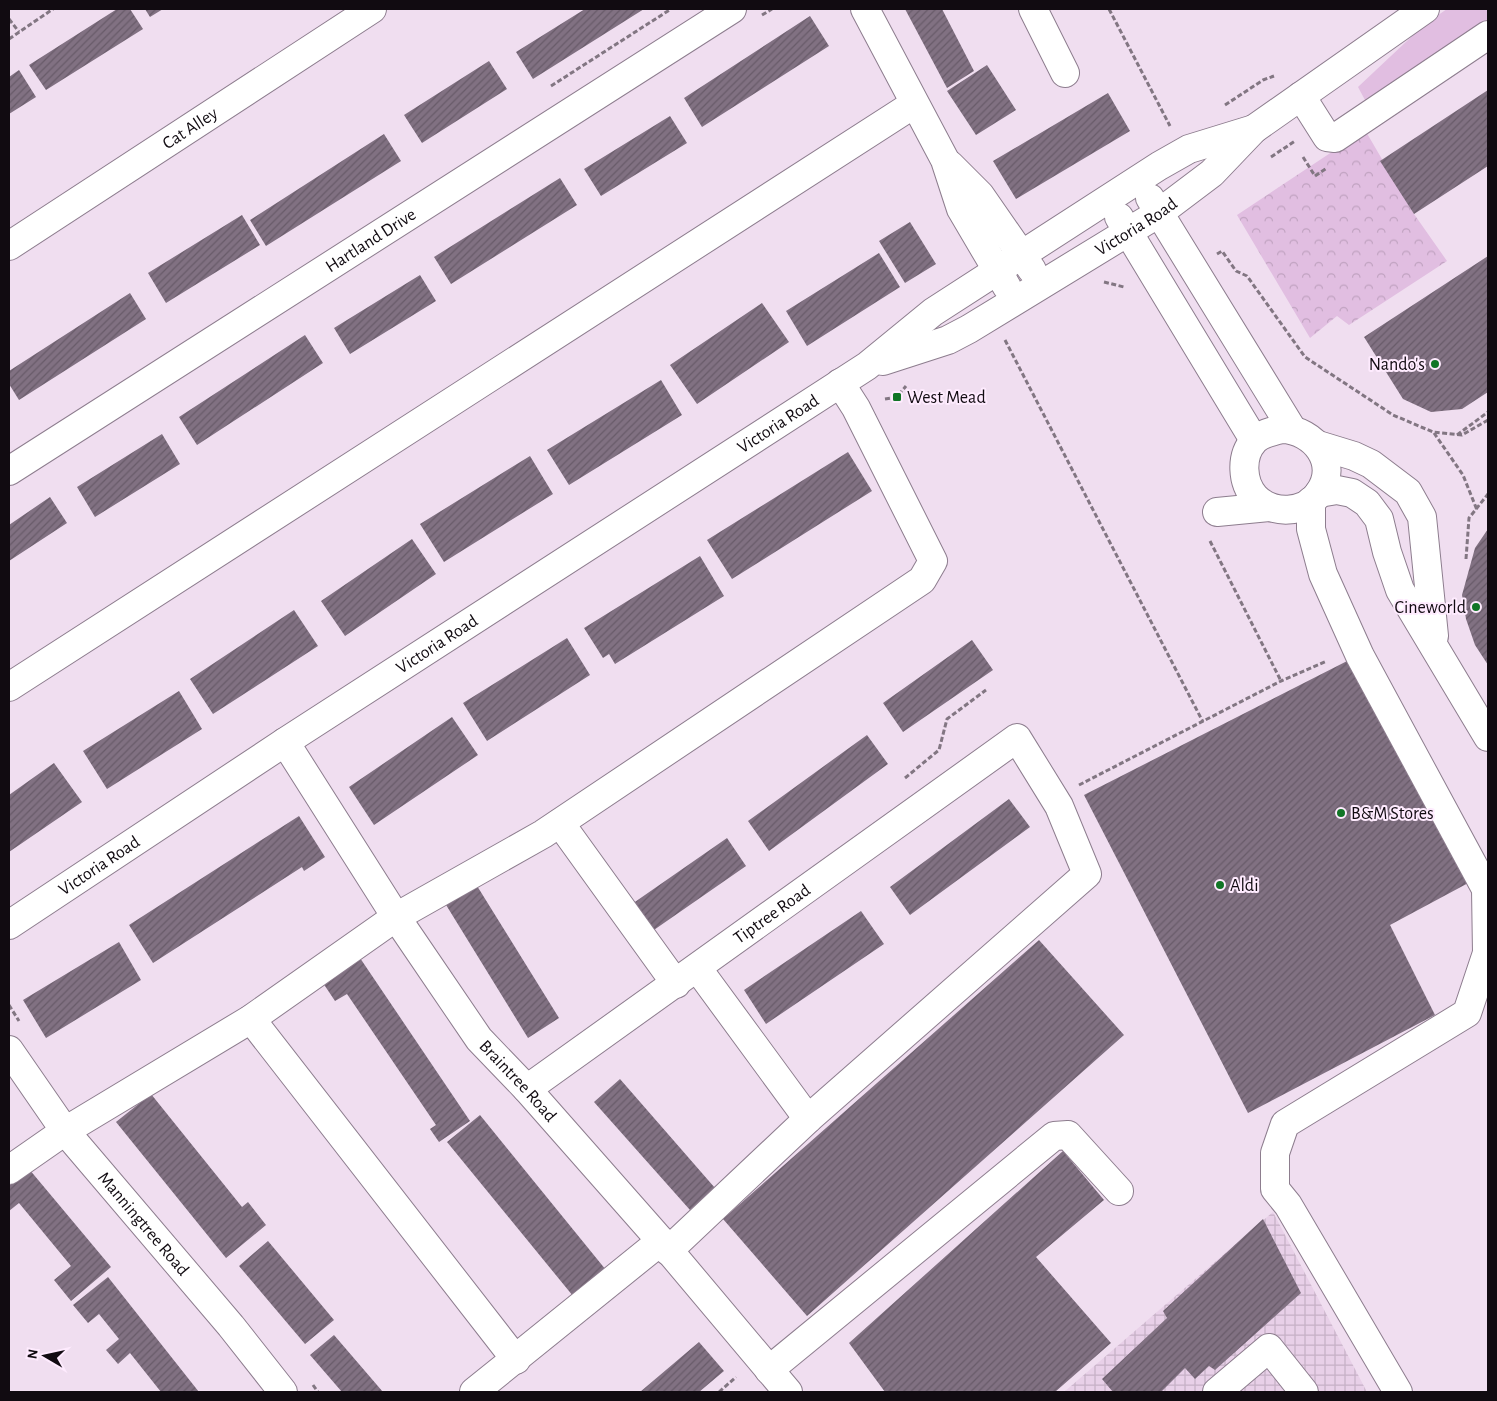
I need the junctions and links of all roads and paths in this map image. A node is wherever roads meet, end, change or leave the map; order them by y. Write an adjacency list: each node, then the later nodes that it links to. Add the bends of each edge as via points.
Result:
1 (53, 9): 9 (path)
2 (372, 9): 24 (street, Cat Alley)
3 (732, 9): 44 (street, Hartland Drive)
4 (865, 9): 14 (street)
5 (1033, 9): 12 (street)
6 (1109, 9): 15 (path)
7 (1426, 9): 13 (street, Victoria Road)
8 (9, 19): 9 (path)
9 (19, 33): 11 (path)
10 (1488, 35): 13 (street, via 1334,138 1327,137)
11 (9, 39)
12 (1065, 73)
13 (1300, 96): 16 (street, Victoria Road)
14 (914, 104): 18 (street); 56 (street)
15 (1172, 129)
16 (1254, 129): 20 (street, Victoria Road, via 1188,149); 22 (street, Victoria Road, via 1212,173)
17 (1298, 139): 19 (path)
18 (945, 160): 26 (street, via 980,195); 27 (street, via 961,209)
19 (1265, 161)
20 (1139, 179): 21 (street, Victoria Road); 22 (street)
21 (1108, 201): 23 (street); 26 (street, Victoria Road)
22 (1160, 213): 23 (street, Victoria Road); 39 (street)
23 (1128, 232): 29 (street, Victoria Road); 42 (street)
24 (9, 246)
25 (1222, 251): 40 (path, via 1236,271 1247,276 1305,357 1393,415)
26 (1023, 256): 27 (street, Victoria Road); 29 (street)
27 (998, 272): 31 (street); 33 (street, Victoria Road, via 933,312)
28 (1102, 282): 30 (path)
29 (1042, 286): 31 (street, Victoria Road)
30 (1124, 286)
31 (1016, 302): 33 (street, Victoria Road, via 948,340)
32 (1003, 336): 57 (path)
33 (867, 366): 34 (street, Victoria Road)
34 (840, 383): 36 (street); 59 (street, Victoria Road)
35 (913, 383): 36 (path, via 904,387 897,397)
36 (856, 408): 61 (street, via 933,561 922,580)
37 (1488, 412): 41 (path)
38 (1488, 420): 41 (path)
39 (1292, 429): 42 (street, via 1271,431); 43 (street, via 1302,432)
40 (1433, 432): 41 (path); 49 (path, via 1462,475)
41 (1457, 435)
42 (1254, 440): 45 (street, via 1244,463)
43 (1318, 445): 47 (street, via 1326,469 1324,482); 53 (street, via 1371,464 1408,492 1422,517)
44 (9, 471)
45 (1244, 474): 48 (street, via 1252,494); 48 (street, via 1217,512)
46 (1488, 494): 49 (path)
47 (1315, 497): 48 (street, via 1292,510); 52 (street, via 1311,529); 53 (street, via 1337,490 1352,493 1379,519 1400,590)
48 (1275, 509): 52 (street)
49 (1476, 510): 51 (path, via 1469,518)
50 (1208, 538): 55 (path)
51 (1466, 559)
52 (1323, 574): 82 (street, via 1360,656 1486,889 1487,953 1466,1013 1285,1124 1275,1153 1275,1190 1288,1205)
53 (1436, 649): 58 (street)
54 (1327, 661): 55 (path)
55 (1281, 681): 57 (path)
56 (9, 686)
57 (1202, 722): 60 (path)
58 (1488, 737)
59 (285, 742): 62 (street, Braintree Road); 63 (street, Victoria Road)
60 (1077, 786)
61 (560, 823): 62 (street); 65 (street)
62 (396, 917): 66 (street); 68 (street, Braintree Road, via 480,1040)
63 (9, 925)
64 (698, 969): 65 (street, Tiptree Road); 69 (street); 69 (street, Tiptree Road, via 1016,738 1059,806 1087,874)
65 (676, 984): 68 (street, Tiptree Road)
66 (251, 1019): 70 (street); 74 (street)
67 (9, 1050): 70 (street, Manningtree Road)
68 (527, 1090): 73 (street, Braintree Road)
69 (808, 1119): 73 (street)
70 (65, 1131): 71 (street); 77 (street, Manningtree Road)
71 (9, 1170)
72 (1119, 1191): 76 (street, via 1068,1135 1054,1136)
73 (665, 1246): 74 (street); 76 (street, Braintree Road)
74 (516, 1360): 78 (street)
75 (739, 1375): 79 (path)
76 (776, 1384)
77 (283, 1392)
78 (474, 1392)
79 (719, 1392)
80 (1217, 1392): 81 (street, via 1269,1348)
81 (1304, 1392)
82 (1398, 1392)

